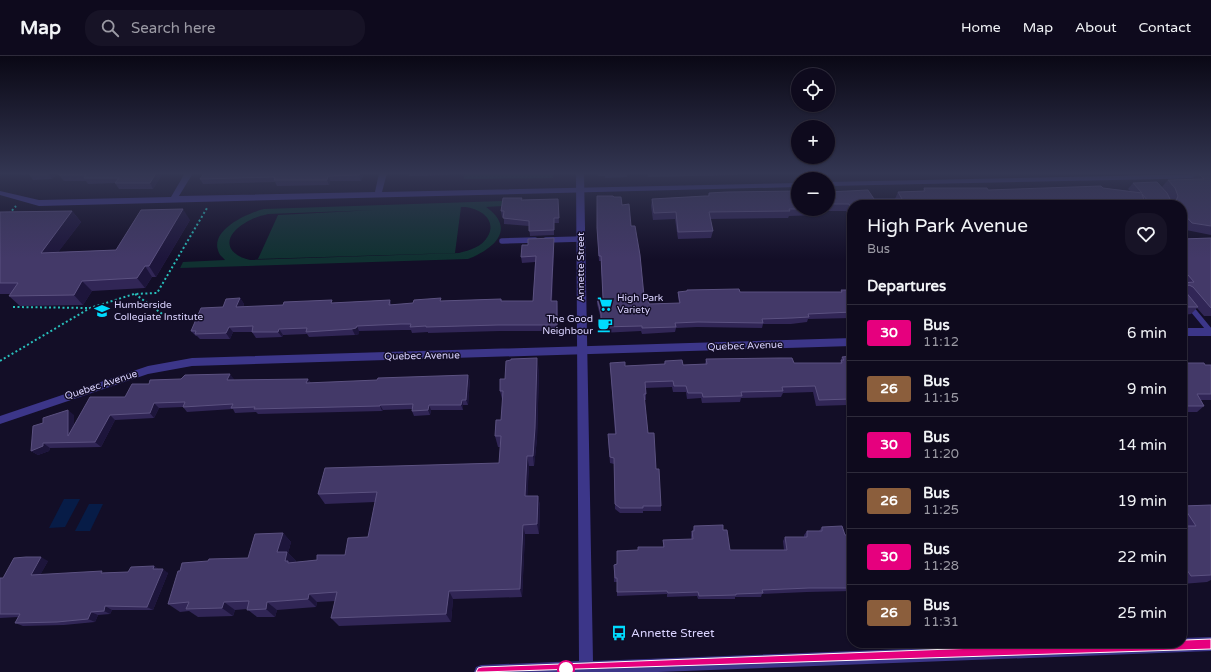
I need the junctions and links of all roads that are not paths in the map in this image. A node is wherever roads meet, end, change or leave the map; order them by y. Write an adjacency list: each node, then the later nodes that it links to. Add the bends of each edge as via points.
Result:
1 (34, 202): 2 (street)
2 (73, 202)
3 (580, 202): 4 (street, Annette Street)
4 (581, 239): 5 (lane); 10 (street, Annette Street)
5 (502, 241)
6 (1187, 303): 8 (lane)
7 (1187, 332): 8 (street)
8 (1211, 332)
9 (847, 342): 10 (street, Quebec Avenue)
10 (582, 351): 11 (street, Quebec Avenue, via 192,362 148,370); 15 (street, Annette Street)
11 (0, 420)
12 (1211, 644): 13 (street)
13 (1187, 645)
14 (1115, 648): 15 (street)
15 (586, 670): 16 (street)
16 (481, 672)

